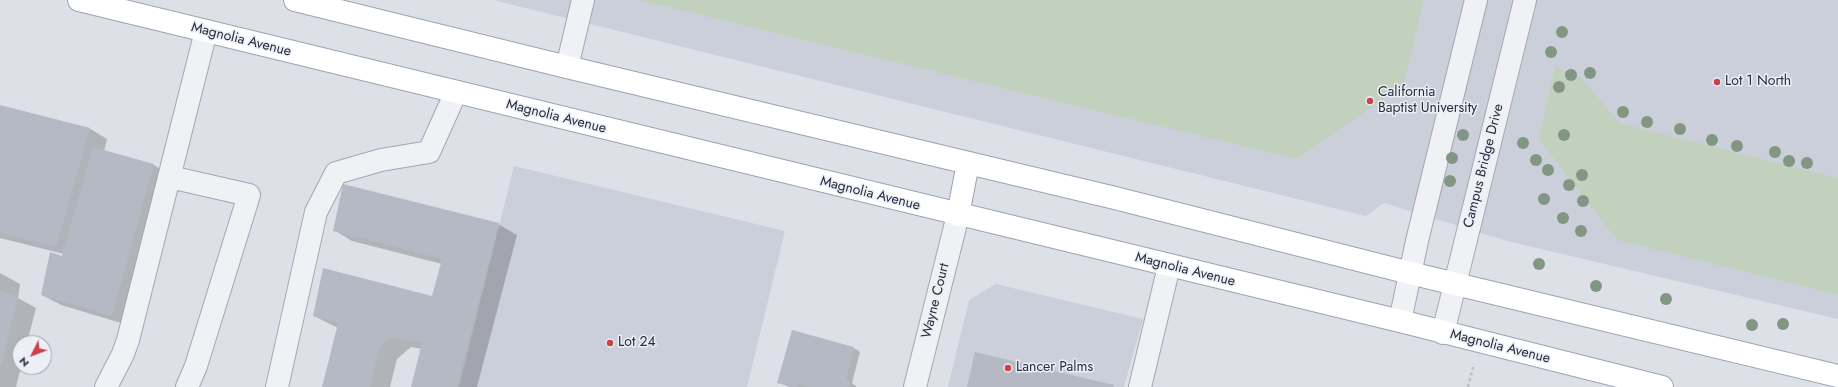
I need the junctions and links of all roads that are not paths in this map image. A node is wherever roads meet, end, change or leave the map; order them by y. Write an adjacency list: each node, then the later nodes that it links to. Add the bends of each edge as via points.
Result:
1 (79, 0): 6 (main road, Magnolia Avenue)
2 (295, 0): 7 (main road)
3 (583, 0): 7 (street)
4 (1476, 0): 13 (street)
5 (1525, 0): 14 (street, Campus Bridge Drive)
6 (206, 31): 8 (main road, Magnolia Avenue); 10 (street)
7 (567, 67): 9 (main road)
8 (456, 92): 11 (main road, Magnolia Avenue); 20 (street, via 429,152 381,160 336,173 316,212)
9 (968, 164): 11 (main road); 13 (main road, via 1115,198)
10 (170, 177): 18 (street, via 128,340); 19 (street, via 249,195)
11 (958, 215): 12 (main road, Magnolia Avenue); 21 (street, Wayne Court)
12 (1170, 266): 15 (main road, Magnolia Avenue); 22 (street)
13 (1410, 273): 14 (main road); 15 (street)
14 (1454, 284): 16 (street, Campus Bridge Drive); 17 (main road)
15 (1400, 322): 16 (main road, Magnolia Avenue)
16 (1443, 333): 23 (main road, Magnolia Avenue)
17 (1838, 376)
18 (106, 387)
19 (188, 387)
20 (278, 387)
21 (914, 387)
22 (1140, 387)
23 (1662, 387)

